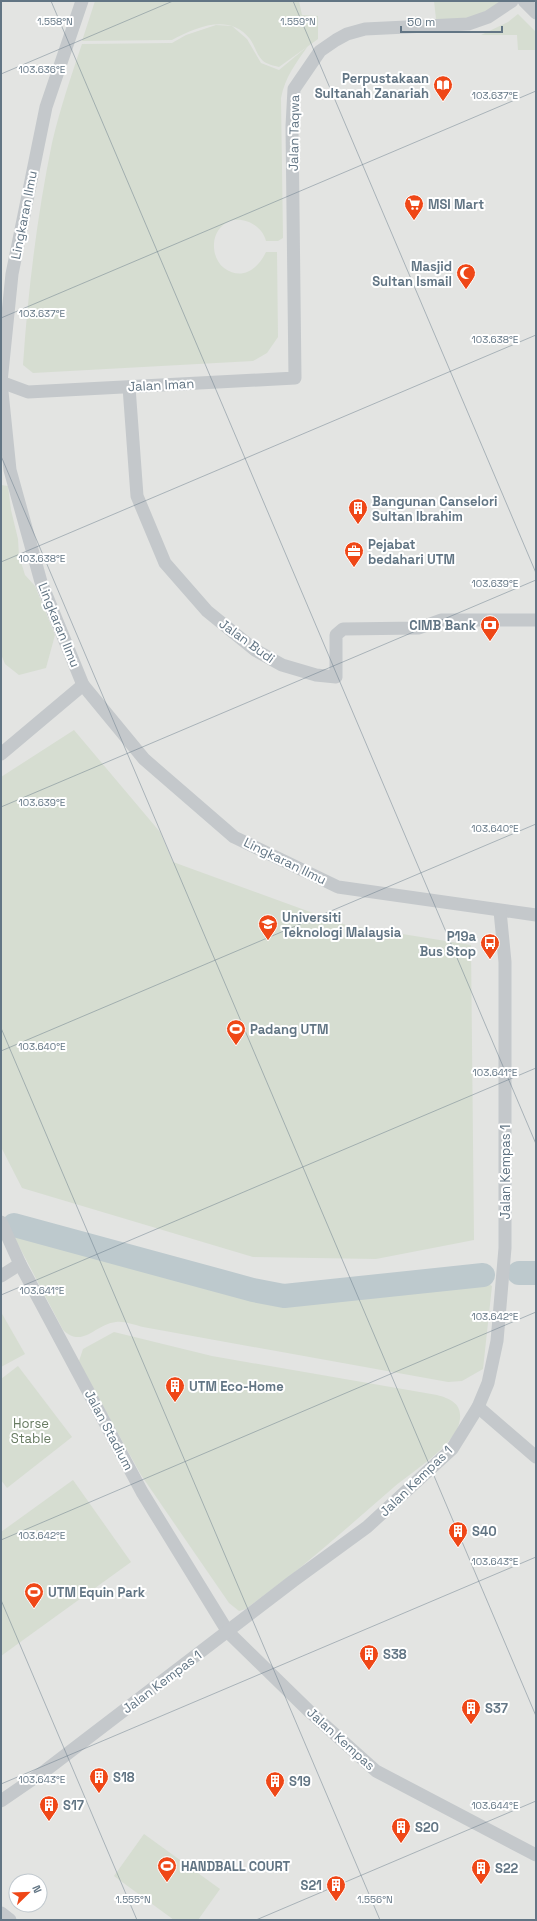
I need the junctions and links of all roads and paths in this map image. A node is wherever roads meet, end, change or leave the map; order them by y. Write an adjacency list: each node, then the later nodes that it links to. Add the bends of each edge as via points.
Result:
1 (82, 1): 6 (street, Lingkaran Ilmu, via 46,107 12,274)
2 (512, 1): 5 (street, Jalan Taqwa, via 488,17 468,24 385,27 347,34 320,51 294,89)
3 (524, 1): 4 (street)
4 (536, 13)
5 (294, 378): 7 (street, Jalan Iman)
6 (1, 382): 8 (street); 9 (street, Lingkaran Ilmu)
7 (129, 387): 8 (street, Jalan Iman); 10 (street, Jalan Budi, via 137,496 165,563 206,611 255,650 282,666 316,675 336,677 336,635 344,629 419,628 441,620)
8 (28, 392): 9 (street)
9 (2, 406): 11 (street, Lingkaran Ilmu, via 10,470 41,582)
10 (536, 620)
11 (83, 685): 12 (street); 13 (street, Lingkaran Ilmu, via 144,760 234,837 338,886)
12 (1, 754)
13 (500, 911): 14 (street, Lingkaran Ilmu); 18 (street, Jalan Kempas 1, via 505,962 505,1253 497,1341 488,1383)
14 (536, 915)
15 (1, 1222): 16 (street, Jalan Stadium)
16 (20, 1264): 17 (street); 20 (street, Jalan Stadium, via 142,1492)
17 (1, 1276)
18 (478, 1407): 19 (street); 20 (street, Jalan Kempas 1, via 452,1449 367,1527)
19 (536, 1457)
20 (228, 1632): 21 (street, Jalan Kempas 1, via 46,1770); 22 (street, Jalan Kempas, via 310,1712 376,1771)
21 (1, 1801)
22 (536, 1855)
23 (1, 1913): 24 (street)
24 (10, 1920)

